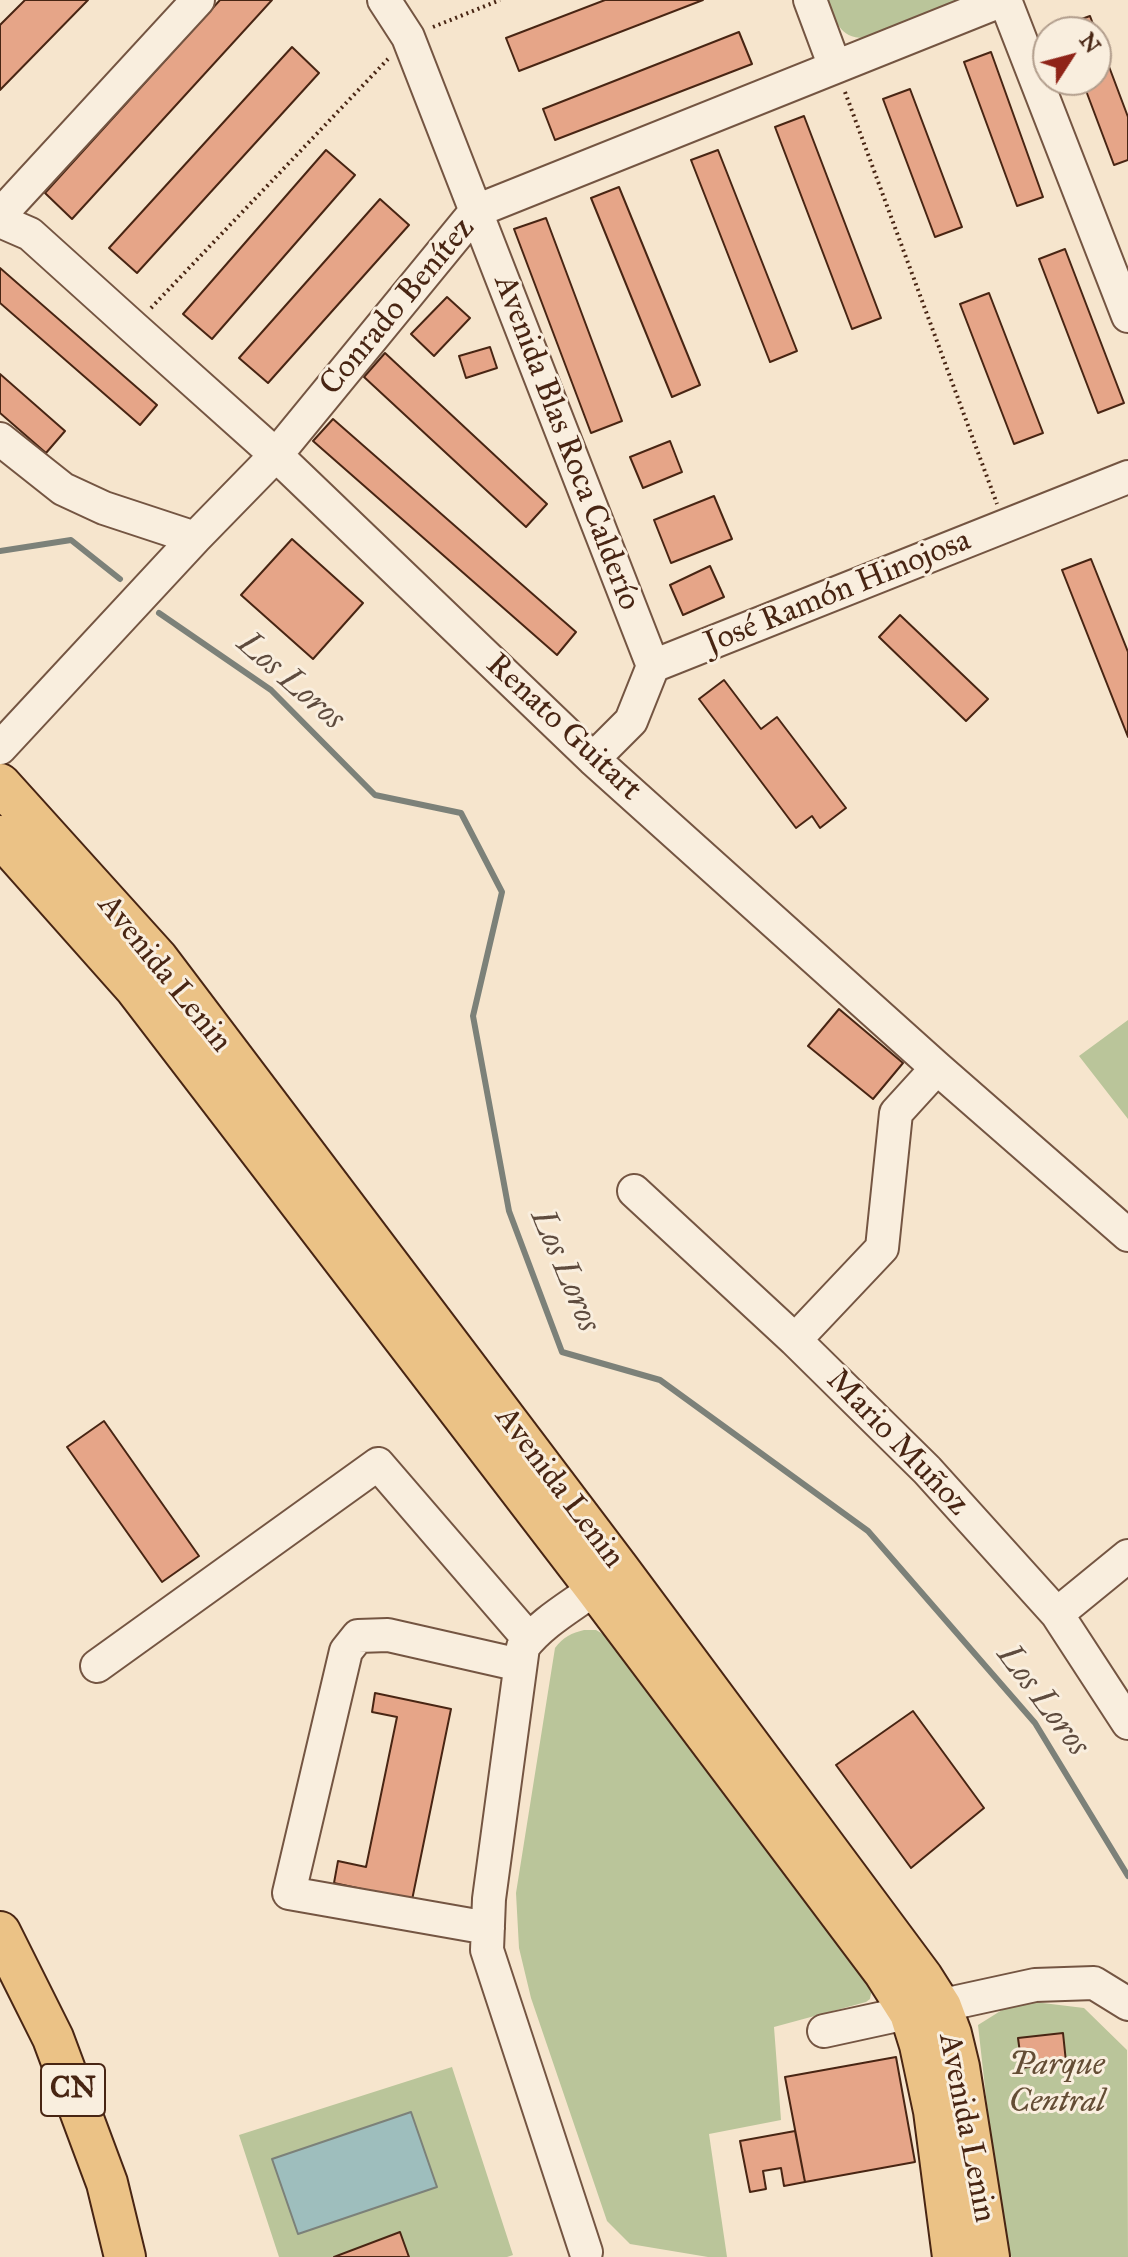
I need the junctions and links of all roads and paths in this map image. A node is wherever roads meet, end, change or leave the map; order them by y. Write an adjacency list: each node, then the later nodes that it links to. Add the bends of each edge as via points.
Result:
1 (198, 0): 9 (street)
2 (384, 0): 6 (street, Avenida Blas Roca Calderío)
3 (500, 0): 6 (path)
4 (810, 0): 7 (street)
5 (1004, 0): 7 (street, Conrado Benítez); 10 (street)
6 (408, 37): 8 (street, Avenida Blas Roca Calderío); 12 (path)
7 (835, 67): 8 (street, Conrado Benítez); 16 (path)
8 (476, 211): 14 (street, Conrado Benítez); 18 (street, Avenida Blas Roca Calderío)
9 (0, 218): 12 (street, Renato Guitart, via 30,234)
10 (1119, 263): 11 (street)
11 (1128, 316)
12 (133, 327): 14 (street, Renato Guitart)
13 (0, 439): 17 (street, via 63,489)
14 (276, 455): 17 (street, Conrado Benítez); 20 (street, Renato Guitart)
15 (1128, 477): 16 (street, José Ramón Hinojosa)
16 (1006, 526): 18 (street, José Ramón Hinojosa)
17 (195, 538): 19 (street, Conrado Benítez)
18 (653, 666): 20 (street, via 631,721)
19 (0, 748)
20 (593, 759): 23 (street, Renato Guitart)
21 (0, 784): 28 (main road, Avenida Lenin, via 158,959)
22 (0, 836): 28 (main road, Avenida Lenin, via 136,989)
23 (937, 1068): 25 (street, Renato Guitart); 26 (street, via 896,1113 882,1248)
24 (634, 1191): 26 (street, Mario Muñoz)
25 (1128, 1235)
26 (795, 1340): 29 (street, Mario Muñoz, via 927,1470)
27 (1128, 1556): 29 (street)
28 (608, 1579): 30 (street, via 536,1629); 36 (main road, Avenida Lenin, via 884,1972)
29 (1057, 1614): 32 (street, Mario Muñoz)
30 (525, 1652): 31 (street, via 378,1464); 33 (street); 33 (street, via 358,1636 346,1651 289,1893)
31 (97, 1666)
32 (1128, 1723)
33 (488, 1928): 38 (street, via 487,1950)
34 (0, 1932): 40 (main road, CN, via 53,2038 107,2183)
35 (1128, 2004): 36 (street, via 1094,1983 1035,1985)
36 (925, 2010): 37 (street); 39 (main road, Avenida Lenin, via 951,2034 959,2067)
37 (824, 2031)
38 (587, 2255)
39 (981, 2255)
40 (125, 2257)

